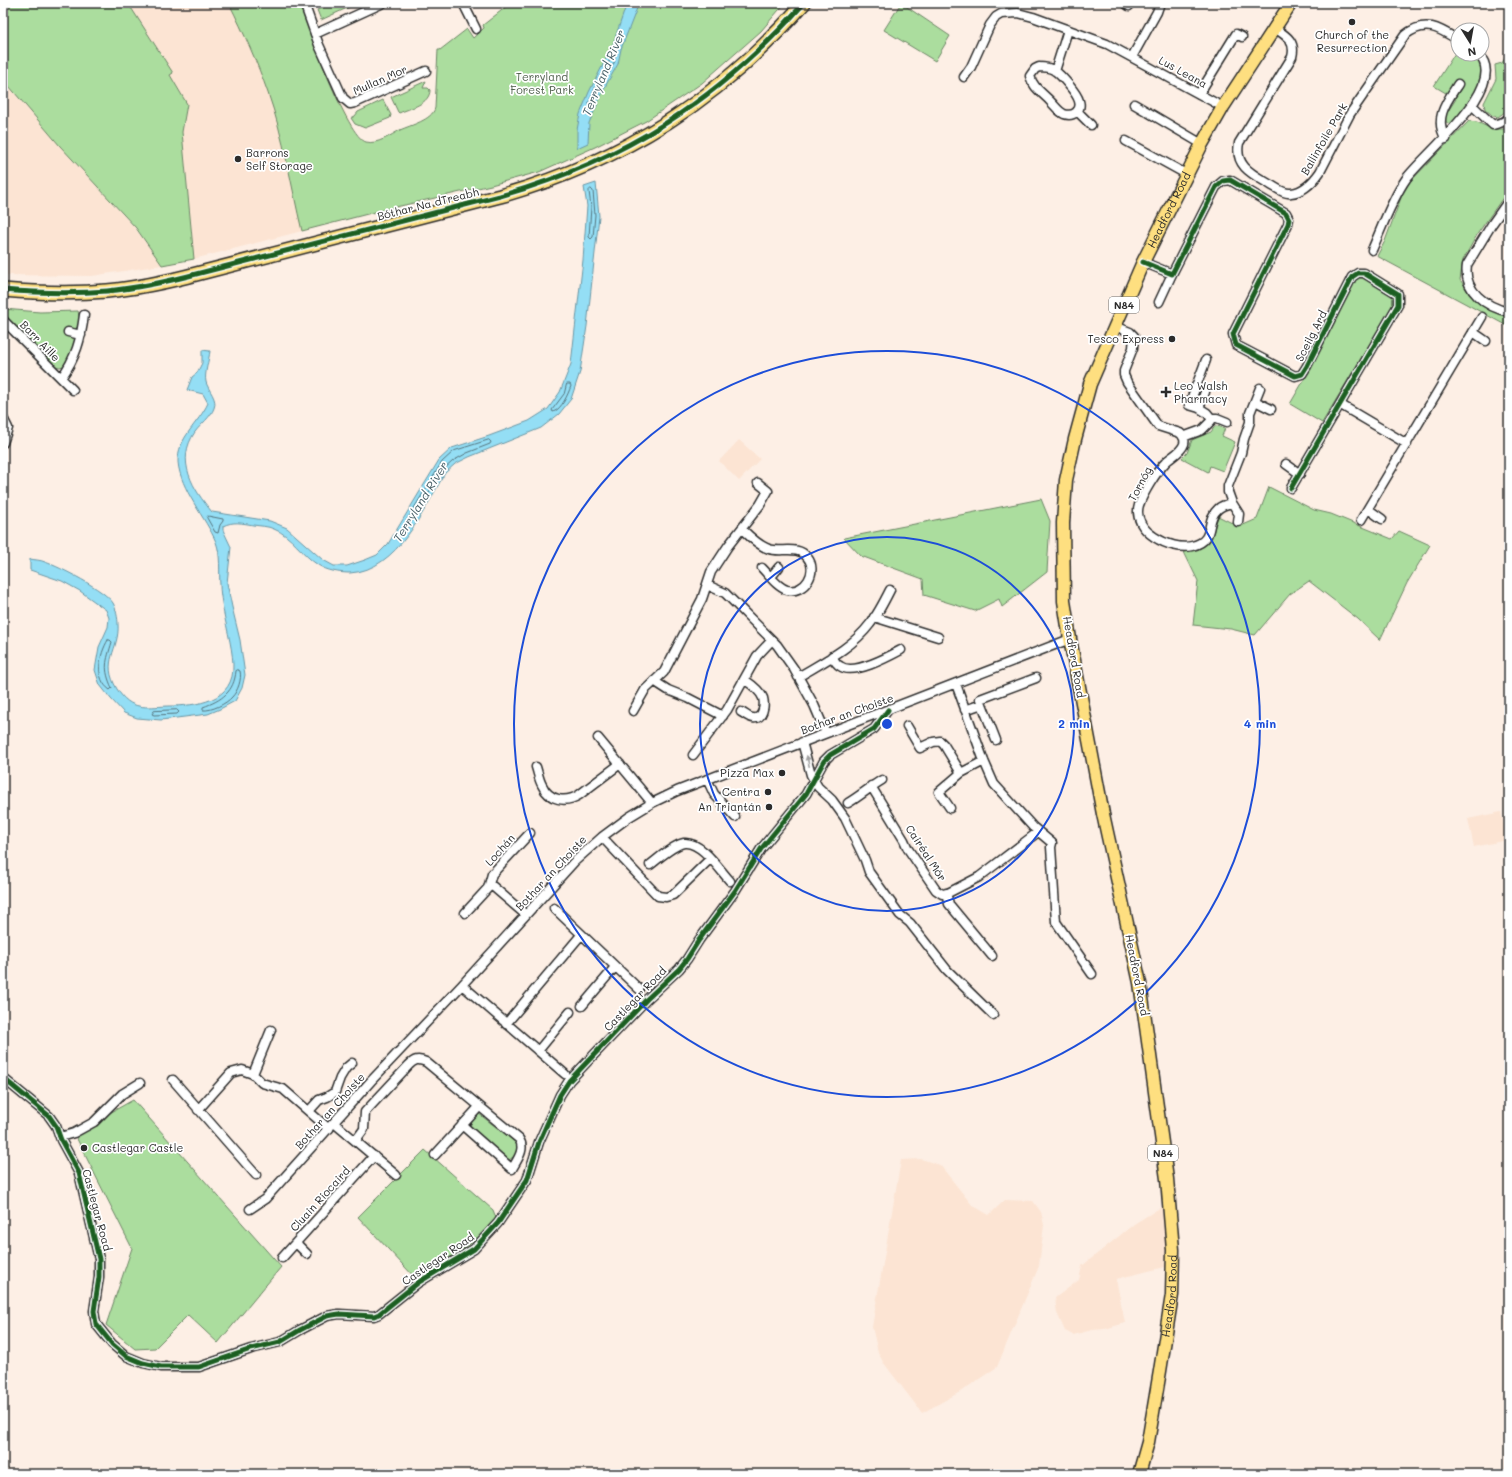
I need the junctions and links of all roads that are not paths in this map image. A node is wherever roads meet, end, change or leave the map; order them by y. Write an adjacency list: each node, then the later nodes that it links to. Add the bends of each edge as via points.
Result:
1 (305, 3): 10 (street, Mullan Mor)
2 (381, 3): 10 (street)
3 (463, 3): 7 (street)
4 (804, 3): 34 (highway, Bóthar Na dTreabh, via 752,58 728,80 690,108 624,147 544,182 491,198 152,284 93,292)
5 (1160, 3): 13 (street)
6 (1291, 3): 8 (main road, Headford Road / N84)
7 (476, 29)
8 (1276, 29): 11 (street, Ballinfoile Park, via 1292,41 1292,57 1242,137 1238,150 1241,162 1248,171 1285,193 1297,192 1314,180 1350,114 1405,35 1414,29 1429,26); 21 (main road, Headford Road / N84)
9 (1068, 30): 13 (street, Lus Leana, via 1107,44); 16 (street); 17 (street, Lus Leana, via 1018,13 1001,14 990,25)
10 (315, 34): 15 (street, Mullan Mor, via 343,98 350,104)
11 (1450, 36)
12 (1242, 37): 19 (street, via 1236,34)
13 (1132, 57): 19 (street, Lus Leana)
14 (1488, 62): 22 (street, via 1491,74 1488,88)
15 (426, 71)
16 (1054, 71): 23 (street, via 1062,77 1080,102); 23 (street, via 1039,67 1030,76 1031,81 1059,111 1069,114)
17 (964, 77)
18 (1458, 84): 26 (street, via 1441,114 1441,126)
19 (1200, 94): 21 (street, Lus Leana)
20 (1134, 104): 28 (street)
21 (1223, 107): 28 (main road, Headford Road / N84)
22 (1475, 108): 24 (street, via 1493,125); 26 (street)
23 (1077, 111): 25 (street)
24 (1509, 118)
25 (1091, 126)
26 (1446, 139): 31 (street, via 1406,180)
27 (1126, 141): 29 (street)
28 (1202, 144): 29 (main road, Headford Road / N84)
29 (1186, 174): 32 (main road, Headford Road / N84)
30 (1509, 200): 36 (street, via 1472,256 1466,272 1475,294 1502,311)
31 (1372, 250)
32 (1143, 262): 33 (street); 40 (main road, Headford Road / N84)
33 (1172, 274): 35 (street, Sceilg Ard); 51 (street, Sceilg Ard, via 1216,186 1230,180 1286,213 1289,219 1233,334 1236,345 1295,376 1302,374 1352,277 1364,273 1398,294 1398,305)
34 (3, 290)
35 (1159, 302)
36 (1509, 312)
37 (84, 315): 43 (street, Barr Aille)
38 (1482, 317): 42 (street)
39 (3, 320): 46 (street, Barr Aille)
40 (1115, 326): 57 (street, via 1134,336 1124,371 1127,382 1158,426 1180,433); 78 (main road, Headford Road / N84, via 1090,384 1066,480 1063,576)
41 (68, 332): 43 (street)
42 (1473, 332): 44 (street); 59 (street)
43 (81, 335): 46 (street, Barr Aille, via 73,359)
44 (1486, 340)
45 (1206, 360): 52 (street, via 1189,405)
46 (60, 378): 48 (street, Barr Aille)
47 (1260, 388): 50 (street)
48 (73, 390)
49 (1205, 392): 52 (street)
50 (1255, 401): 53 (street); 64 (street, via 1241,453 1228,486)
51 (1341, 405): 59 (street); 61 (street, Sceilg Ard)
52 (1199, 408): 55 (street, via 1207,412)
53 (1271, 409)
54 (3, 418): 58 (street, via 8,428)
55 (1211, 418): 56 (street); 57 (street, via 1205,428)
56 (1227, 422)
57 (1183, 437): 64 (street, Tornóg, via 1181,449 1159,470 1141,502 1138,513 1144,527 1149,533 1171,544 1181,547 1192,546 1201,543 1208,536 1217,509)
58 (3, 443)
59 (1407, 444): 65 (street)
60 (1286, 464): 61 (street)
61 (1300, 474): 63 (street, Sceilg Ard)
62 (758, 483): 69 (street, via 768,491)
63 (1291, 488)
64 (1232, 503): 68 (street, via 1239,514)
65 (1368, 509): 66 (street); 67 (street)
66 (1382, 519)
67 (1361, 520)
68 (1238, 522)
69 (742, 529): 72 (street, via 768,549 794,550 808,558 811,572 809,581 799,589 786,590); 73 (street, via 716,564)
70 (780, 567): 72 (street)
71 (762, 568): 72 (street)
72 (771, 577)
73 (707, 585): 77 (street, via 725,593); 84 (street, via 691,622 664,672)
74 (890, 590): 75 (street)
75 (874, 617): 76 (street); 80 (street, via 856,639)
76 (938, 637)
77 (772, 640): 81 (street, via 785,655); 83 (street, via 757,656)
78 (1070, 640): 85 (street, Bothar an Choiste); 154 (main road, Headford Road / N84, via 1140,983 1167,1179 1173,1250 1172,1295 1148,1442)
79 (901, 650): 80 (street, via 852,669 844,669)
80 (832, 656): 81 (street)
81 (798, 677): 93 (street)
82 (1036, 678): 86 (street, via 980,699)
83 (745, 680): 90 (street, via 760,694 764,706 757,718); 91 (street)
84 (654, 681): 89 (street, via 645,690); 91 (street)
85 (956, 684): 87 (street, Bothar an Choiste); 88 (street)
86 (982, 704): 88 (street); 95 (street)
87 (888, 710): 93 (street, Bothar an Choiste); 104 (street, Castlegar Road, via 869,733 830,755)
88 (965, 710): 98 (street)
89 (633, 711)
90 (741, 712)
91 (723, 716): 97 (street)
92 (907, 726): 101 (street, via 920,748 940,741)
93 (826, 733): 96 (street, Bothar an Choiste)
94 (598, 738): 99 (street)
95 (996, 740)
96 (802, 742): 102 (street, Bothar an Choiste); 104 (street, one-way to 96)
97 (693, 755)
98 (984, 761): 101 (street); 110 (street, via 996,788)
99 (620, 764): 100 (street, via 580,795 566,800 552,797 546,792); 106 (street)
100 (536, 767)
101 (961, 773): 108 (street, via 939,792)
102 (707, 779): 106 (street, Bothar an Choiste); 109 (street, via 714,794)
103 (882, 780): 105 (street)
104 (814, 781): 129 (street, via 832,800 844,818 869,872 900,915 910,923 948,970); 144 (street, Castlegar Road, via 761,849 687,959 569,1081 539,1142 527,1180 498,1223 474,1250 419,1282 379,1314 327,1316 280,1342 199,1367 161,1367 126,1356 112,1344 96,1324 94,1311 99,1259 79,1173)
105 (871, 786): 107 (street, via 864,794); 117 (street, Cairéal Mór, via 908,849 936,890 942,894)
106 (652, 803): 112 (street, Bothar an Choiste)
107 (848, 803)
108 (950, 808)
109 (735, 817)
110 (1038, 832): 117 (street, Cairéal Mór, via 979,877); 124 (street, via 1052,843 1056,922)
111 (530, 833): 116 (street, Lochán, via 492,874)
112 (602, 837): 113 (street, via 658,896 673,895); 120 (street, Bothar an Choiste, via 574,862)
113 (710, 859): 114 (street, via 700,847 683,843); 115 (street)
114 (650, 865)
115 (730, 881)
116 (490, 884): 119 (street, Lochán); 120 (street, Lochán)
117 (946, 893): 122 (street, via 949,904)
118 (554, 908): 121 (street)
119 (465, 913)
120 (526, 915): 125 (street, Bothar an Choiste)
121 (581, 935): 123 (street); 130 (street)
122 (992, 956)
123 (615, 967): 126 (street); 127 (street)
124 (1092, 974)
125 (462, 985): 130 (street); 143 (street, Bothar an Choiste, via 371,1080)
126 (639, 989)
127 (582, 1006)
128 (570, 1012): 132 (street)
129 (993, 1015)
130 (506, 1024): 132 (street)
131 (271, 1030): 134 (street)
132 (538, 1051): 135 (street)
133 (352, 1063): 141 (street, via 340,1078 335,1092 319,1100)
134 (253, 1074): 140 (street, via 242,1070 231,1073); 141 (street, via 262,1083 283,1089)
135 (565, 1074)
136 (3, 1078): 144 (street, Castlegar Road, via 49,1116)
137 (173, 1080): 140 (street)
138 (140, 1083): 144 (street, via 122,1094 94,1122)
139 (479, 1107): 142 (street); 142 (street, via 521,1143 520,1154 512,1169); 145 (street, via 426,1062 418,1059 365,1112 364,1130)
140 (198, 1110): 149 (street)
141 (309, 1111): 143 (street)
142 (462, 1125): 146 (street)
143 (332, 1126): 145 (street); 150 (street, Bothar an Choiste, via 265,1199)
144 (60, 1137)
145 (356, 1140): 147 (street)
146 (435, 1155)
147 (374, 1156): 148 (street); 151 (street, Cluain Riocaird)
148 (396, 1175)
149 (256, 1176)
150 (250, 1209)
151 (296, 1243): 152 (street); 153 (street, Cluain Riocaird)
152 (307, 1254)
153 (282, 1258)
154 (1139, 1474)

